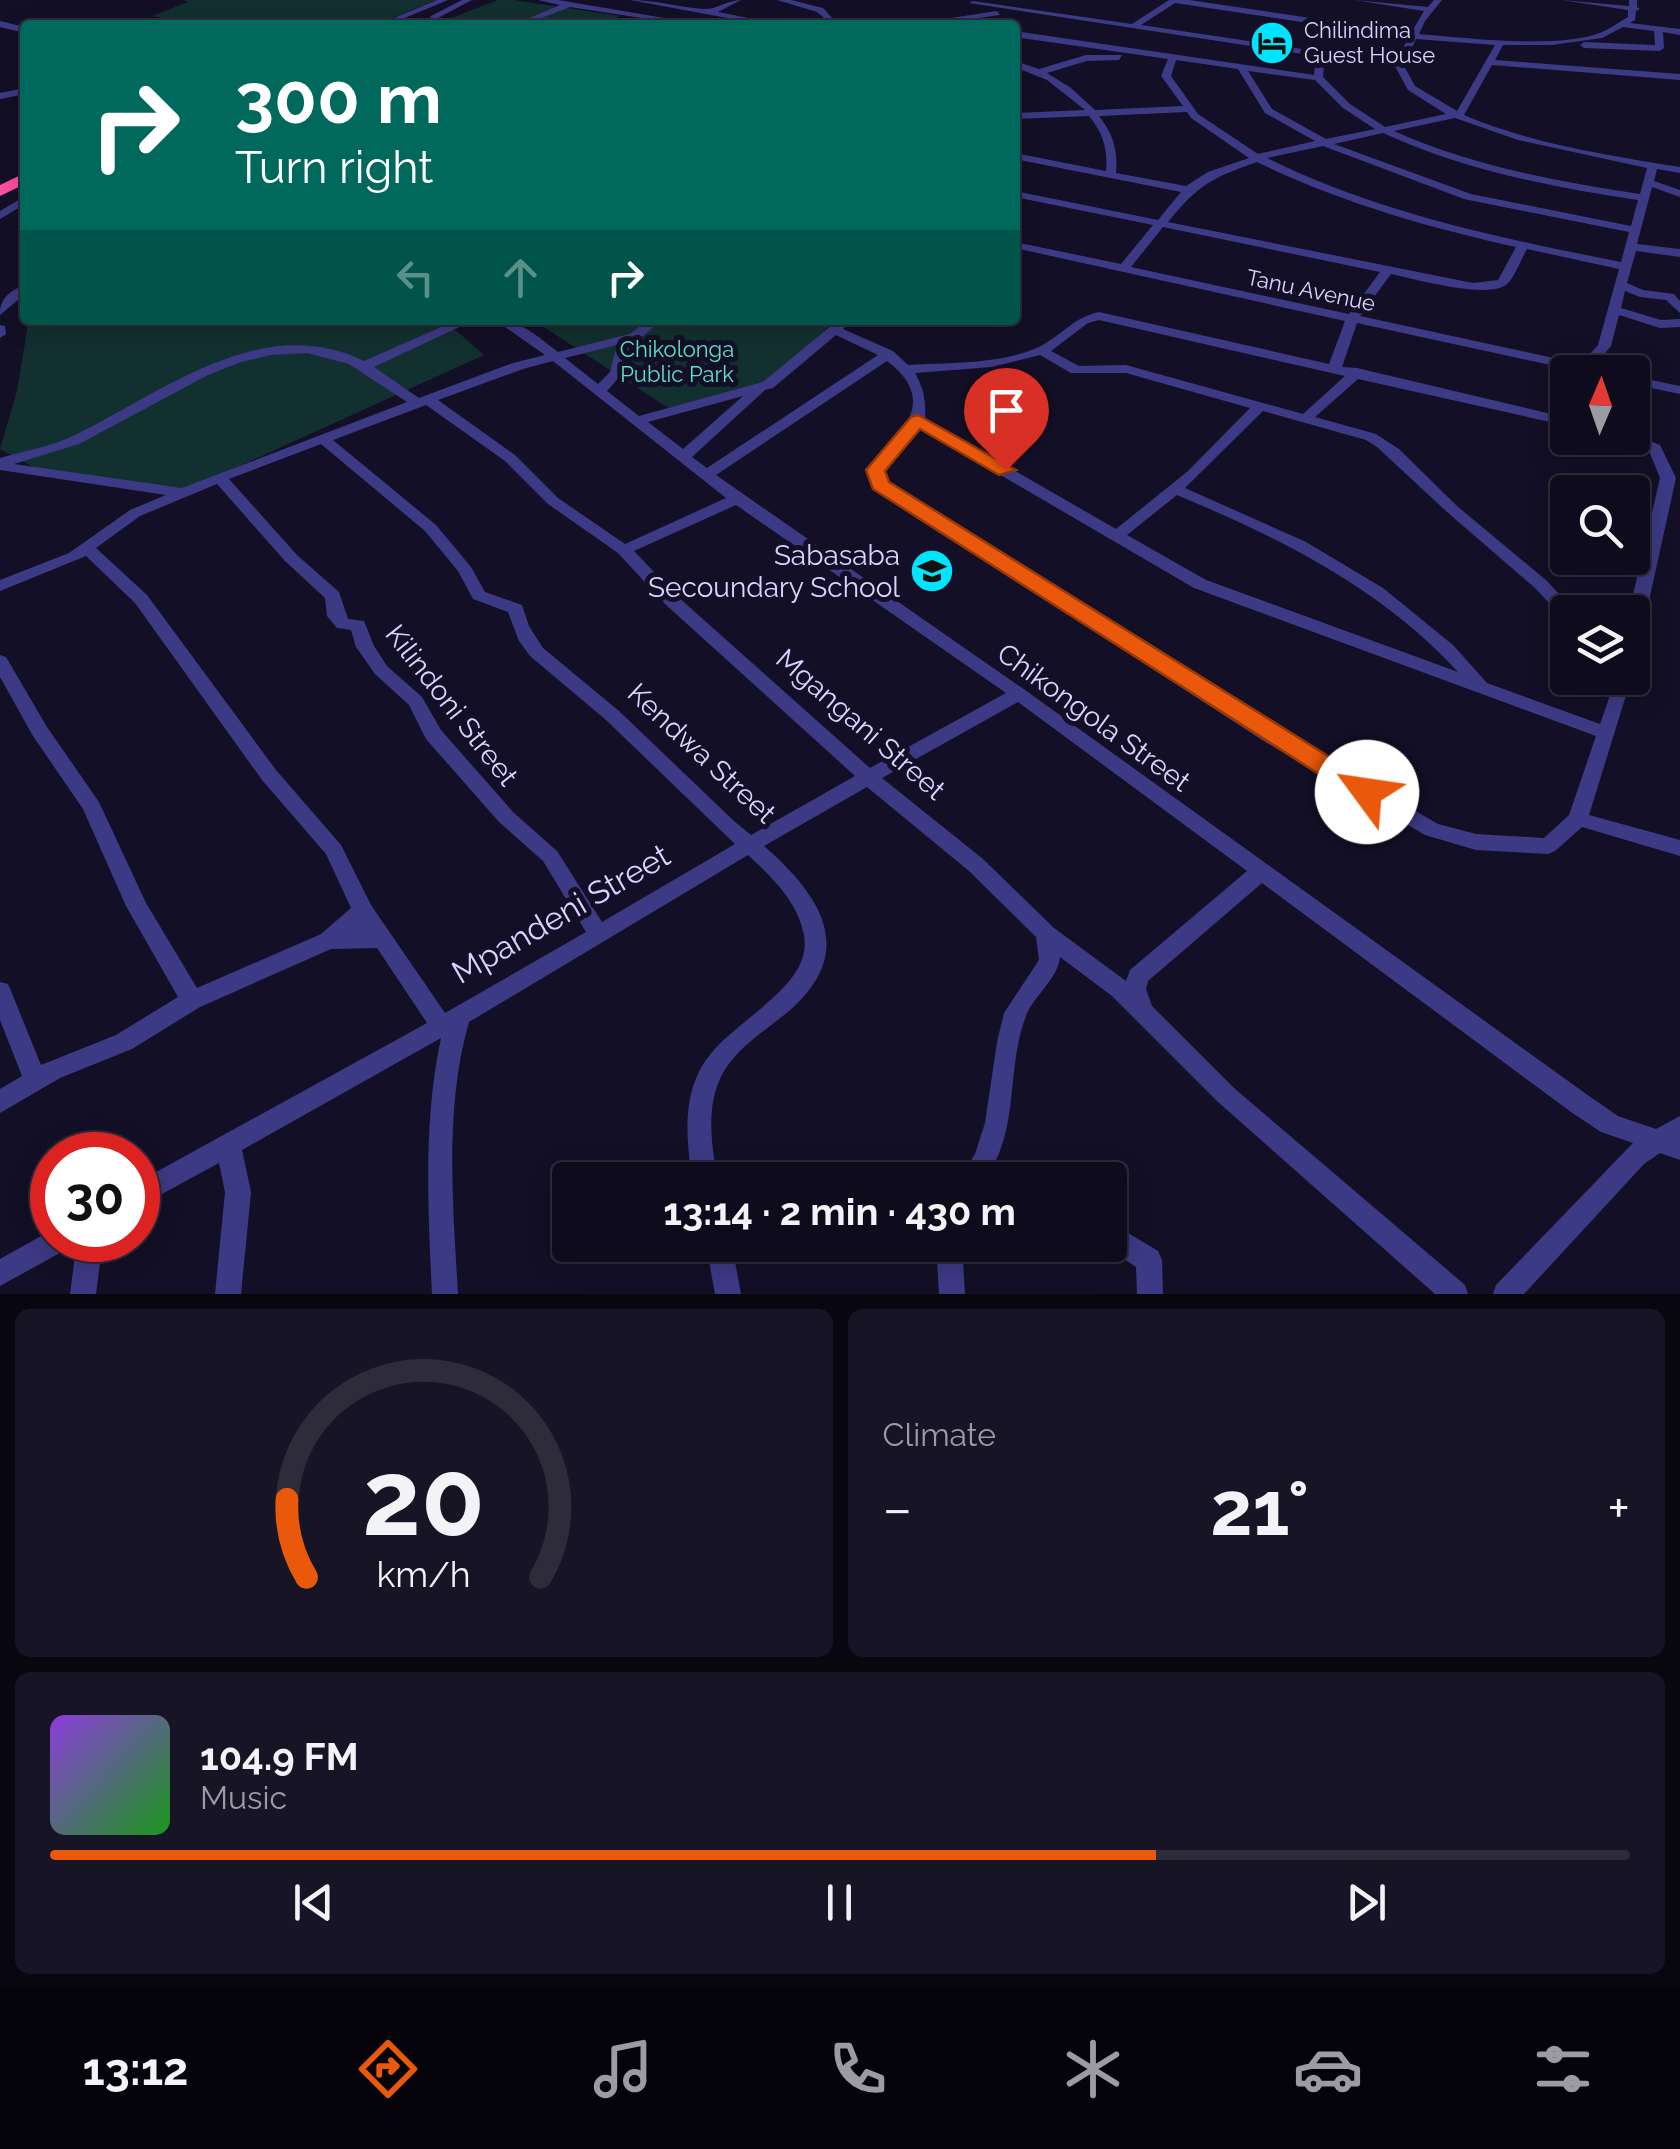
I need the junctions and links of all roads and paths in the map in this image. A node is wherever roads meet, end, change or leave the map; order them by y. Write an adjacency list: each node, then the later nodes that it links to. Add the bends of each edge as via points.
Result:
1 (444, 0): 23 (street)
2 (468, 0): 24 (street)
3 (542, 0): 14 (street)
4 (634, 0): 17 (street)
5 (669, 0): 17 (street)
6 (737, 0): 20 (street)
7 (780, 0): 29 (street, via 820,10)
8 (1174, 0): 33 (street); 37 (street)
9 (1358, 0): 13 (street)
10 (1438, 0): 18 (street)
11 (1565, 0): 15 (street)
12 (975, 1): 16 (street); 22 (street)
13 (1374, 1): 18 (street)
14 (568, 4): 25 (street); 26 (street)
15 (1634, 4): 32 (street)
16 (996, 6): 19 (street); 21 (street)
17 (677, 8): 20 (street)
18 (1430, 10): 37 (street)
19 (1027, 11): 21 (street); 33 (street)
20 (708, 14): 27 (street); 28 (street)
21 (985, 14): 22 (street)
22 (949, 16): 30 (street); 31 (street)
23 (394, 20)
24 (425, 20)
25 (534, 20)
26 (664, 20)
27 (696, 20)
28 (747, 20)
29 (830, 20)
30 (931, 20)
31 (943, 20)
32 (1626, 25): 34 (street); 38 (street)
33 (1134, 27): 40 (street); 41 (street)
34 (1658, 30): 35 (street); 38 (street, via 1660,48)
35 (1680, 32)
36 (1020, 35): 40 (street)
37 (1417, 35): 39 (street); 46 (street)
38 (1564, 43): 39 (street)
39 (1500, 44): 44 (street)
40 (1109, 47): 42 (street); 43 (street)
41 (1321, 54): 46 (street); 51 (street)
42 (1119, 57): 48 (street); 49 (street)
43 (1173, 57): 47 (street); 49 (street)
44 (1492, 62): 50 (street); 55 (street)
45 (1020, 65): 48 (street)
46 (1399, 66): 55 (street, via 1420,98)
47 (1241, 67): 51 (street); 57 (street, via 1268,110)
48 (1042, 70): 53 (street)
49 (1166, 76): 52 (street)
50 (1680, 76)
51 (1318, 78): 56 (street, via 1342,105)
52 (1188, 108): 53 (street); 60 (street)
53 (1086, 110): 54 (street); 59 (street, via 1108,132)
54 (1020, 116)
55 (1453, 118): 56 (street); 61 (street)
56 (1388, 130): 57 (street); 69 (street, via 1478,164)
57 (1320, 142): 60 (street); 71 (street, via 1468,197)
58 (1020, 157): 62 (street)
59 (1114, 157): 62 (street); 64 (street)
60 (1254, 158): 66 (street); 73 (street, via 1388,210)
61 (1653, 165): 63 (street); 65 (street)
62 (1074, 168): 64 (street)
63 (1680, 170)
64 (1111, 174): 66 (street)
65 (1652, 184): 67 (street); 69 (street)
66 (1188, 190): 70 (street)
67 (1680, 194)
68 (1020, 195): 70 (street)
69 (1646, 198): 71 (street)
70 (1161, 223): 77 (street); 78 (street)
71 (1636, 230): 74 (street)
72 (1020, 246): 77 (street, Tanu Avenue)
73 (1522, 246): 76 (street); 78 (street, via 1494,286 1456,286)
74 (1630, 247): 75 (street); 76 (street)
75 (1680, 253)
76 (1624, 266): 79 (street)
77 (1123, 268): 84 (street, Tanu Avenue)
78 (1388, 269): 84 (street)
79 (1620, 284): 81 (street, via 1670,297); 82 (street)
80 (20, 292): 83 (street)
81 (1680, 309)
82 (1614, 310): 85 (street); 94 (street)
83 (0, 311)
84 (1352, 319): 95 (street, Tanu Avenue); 97 (street)
85 (1680, 323)
86 (457, 325): 96 (street)
87 (508, 325): 93 (street, Chikongola Street)
88 (649, 325): 90 (street)
89 (841, 325): 92 (street); 101 (street)
90 (630, 338): 93 (street); 103 (street, via 616,373)
91 (1042, 351): 97 (street, via 1086,318 1099,316); 98 (street); 105 (street, via 1076,370 1126,369)
92 (888, 354): 98 (street); 114 (street)
93 (552, 355): 103 (street, Chikongola Street); 104 (street)
94 (1599, 355)
95 (1550, 362)
96 (364, 366): 104 (street, Mgangani Street); 113 (street, Mgangani Street, via 305,349 238,360 172,384 74,440)
97 (1336, 367): 99 (street)
98 (908, 369): 108 (street, via 922,400)
99 (1357, 372): 106 (street); 107 (street)
100 (1650, 384): 102 (street)
101 (760, 389): 109 (street); 112 (street)
102 (1680, 390)
103 (599, 391): 109 (street, Chikongola Street)
104 (421, 400): 110 (street); 122 (street, Mgangani Street, via 510,458 553,501)
105 (1260, 406): 106 (street); 116 (street)
106 (1306, 418): 124 (street, via 1387,445)
107 (1550, 418)
108 (918, 420): 120 (street); 132 (street, via 880,462 880,485 1286,744 1432,830 1476,842 1548,846)
109 (636, 422): 112 (street, Chikongola Street)
110 (322, 439): 115 (street); 133 (street, Kendwa Street, via 444,540 478,595 516,609 521,636 547,664 610,712)
111 (1650, 446): 119 (street, via 1665,462)
112 (682, 457): 114 (street, Chikongola Street)
113 (0, 464): 117 (street)
114 (706, 475): 118 (street, Chikongola Street)
115 (220, 478): 117 (street); 137 (street, Kilindoni Street, via 333,596 336,616 358,626 375,662 416,701 433,734 490,800 550,856)
116 (1176, 489): 120 (street); 127 (street, via 1306,547 1381,590)
117 (185, 492): 121 (street, via 135,513)
118 (738, 500): 122 (street); 128 (street, Chikongola Street)
119 (1672, 507): 125 (street)
120 (1118, 536): 127 (street, via 1200,584)
121 (87, 548): 123 (street); 136 (street, via 141,599 269,775 334,850)
122 (624, 550): 131 (street, Mgangani Street)
123 (0, 586)
124 (1552, 595)
125 (1645, 595)
126 (0, 660): 142 (street, via 92,807 137,906)
127 (1482, 688): 130 (street)
128 (1019, 694): 131 (street, Mpandeni Street); 135 (street, Chikongola Street)
129 (1619, 695): 130 (street)
130 (1606, 733): 132 (street)
131 (869, 776): 133 (street, Mpandeni Street); 138 (street, Mgangani Street)
132 (1578, 818): 134 (street)
133 (750, 844): 137 (street, Mpandeni Street); 149 (street, Kendwa Street, via 771,862 813,922 818,958 804,986 738,1036 710,1074 699,1114)
134 (1680, 848)
135 (1260, 872): 143 (street, via 1138,976); 147 (street, Chikongola Street, via 1610,1124)
136 (364, 910): 139 (street); 140 (street)
137 (598, 934): 144 (street, Mpandeni Street)
138 (1046, 934): 143 (street, Mgangani Street); 150 (street, via 1050,961 1014,1016 998,1127)
139 (383, 939): 140 (street); 144 (street)
140 (328, 940): 142 (street)
141 (0, 991): 145 (street)
142 (192, 1000): 145 (street, via 124,1042)
143 (1142, 1011): 164 (street, Mgangani Street, via 1226,1095)
144 (450, 1019): 148 (street, Mpandeni Street); 160 (street)
145 (36, 1081): 146 (street)
146 (0, 1102)
147 (1675, 1139): 165 (street, via 1635,1156)
148 (228, 1144): 151 (street, Mpandeni Street); 159 (street, via 238,1192)
149 (703, 1162)
150 (986, 1162)
151 (160, 1183)
152 (1127, 1246): 163 (street, via 1148,1260)
153 (30, 1256): 157 (street)
154 (87, 1262): 158 (street)
155 (722, 1262): 161 (street)
156 (951, 1262): 162 (street)
157 (0, 1273)
158 (83, 1294)
159 (228, 1294)
160 (445, 1294)
161 (728, 1294)
162 (952, 1294)
163 (1150, 1294)
164 (1455, 1294)
165 (1506, 1294)

